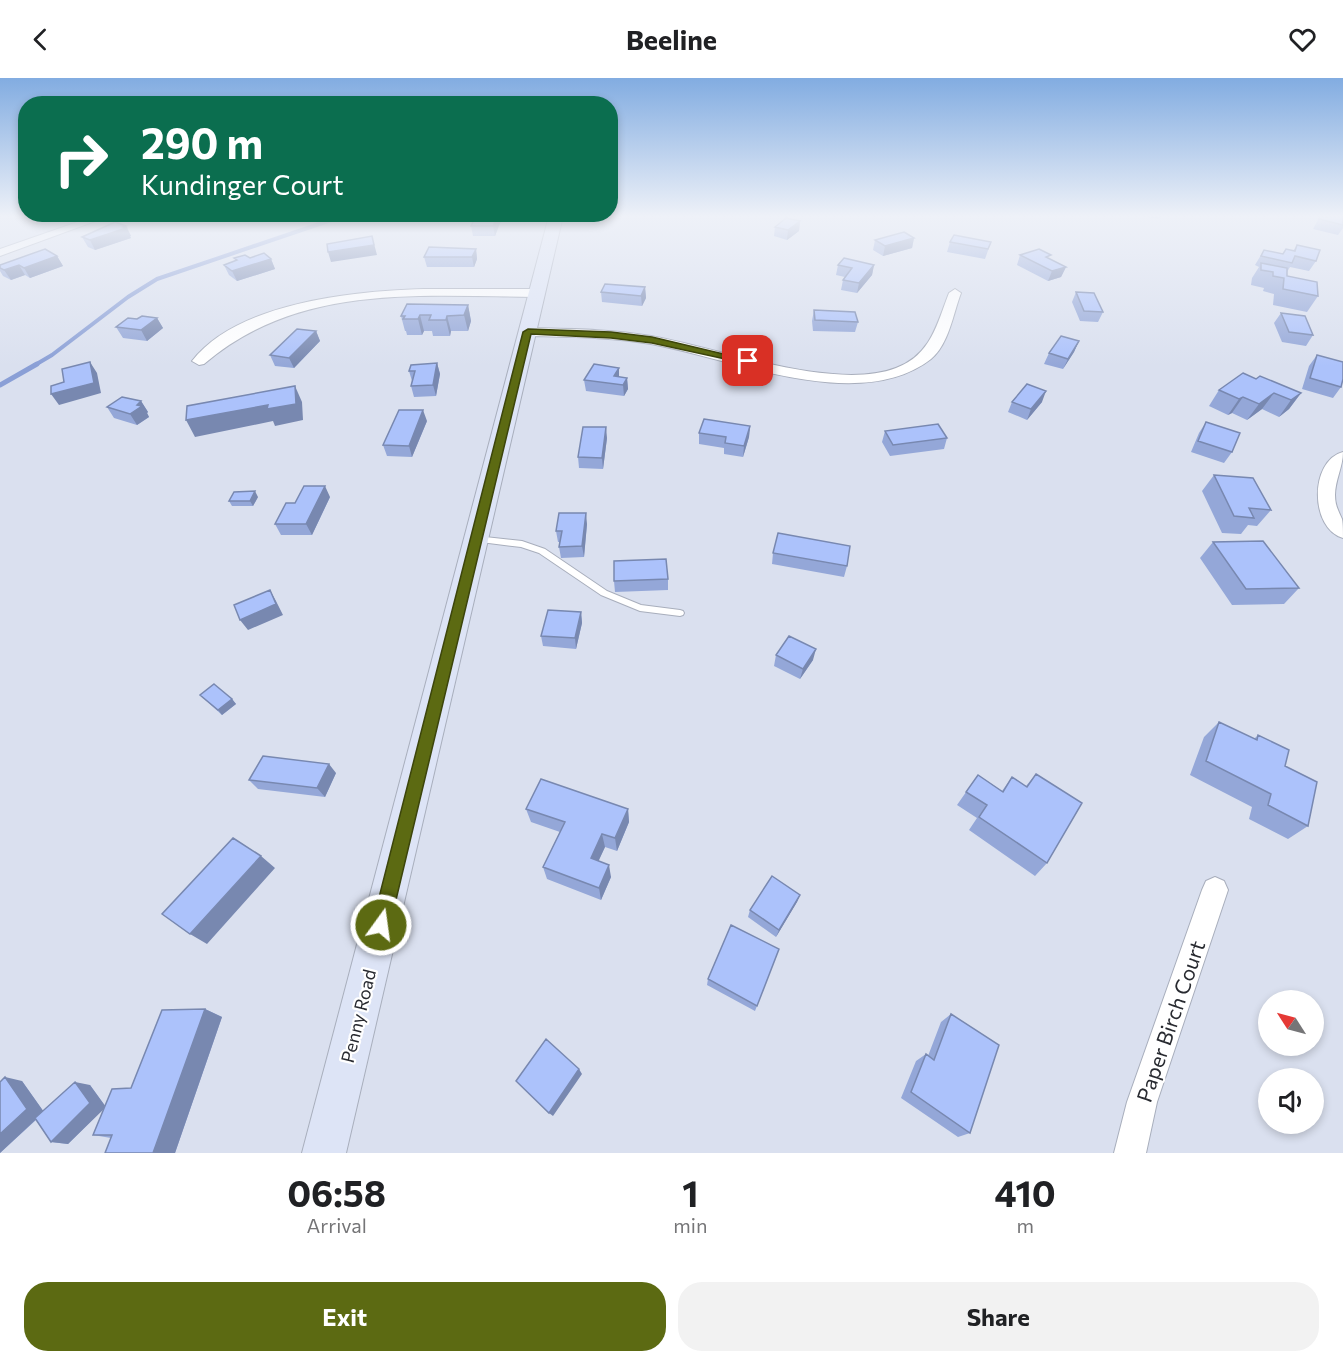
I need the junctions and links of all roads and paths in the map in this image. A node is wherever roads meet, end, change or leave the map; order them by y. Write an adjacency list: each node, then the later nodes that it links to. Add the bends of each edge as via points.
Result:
1 (543, 266): 2 (street, Penny Road)
2 (536, 293): 4 (street, Penny Road); 5 (street, via 372,295 319,303 251,325)
3 (955, 293): 4 (street, via 928,355 910,367 869,379 803,374 652,340)
4 (528, 332): 8 (street, Penny Road)
5 (199, 361)
6 (1343, 457): 7 (street, via 1336,461 1326,485 1329,513)
7 (1343, 532)
8 (476, 539): 9 (lane, via 522,544 542,551 603,593 640,608); 11 (street, Penny Road)
9 (680, 613)
10 (1215, 890): 12 (street, Paper Birch Court, via 1142,1102)
11 (324, 1153)
12 (1130, 1153)

